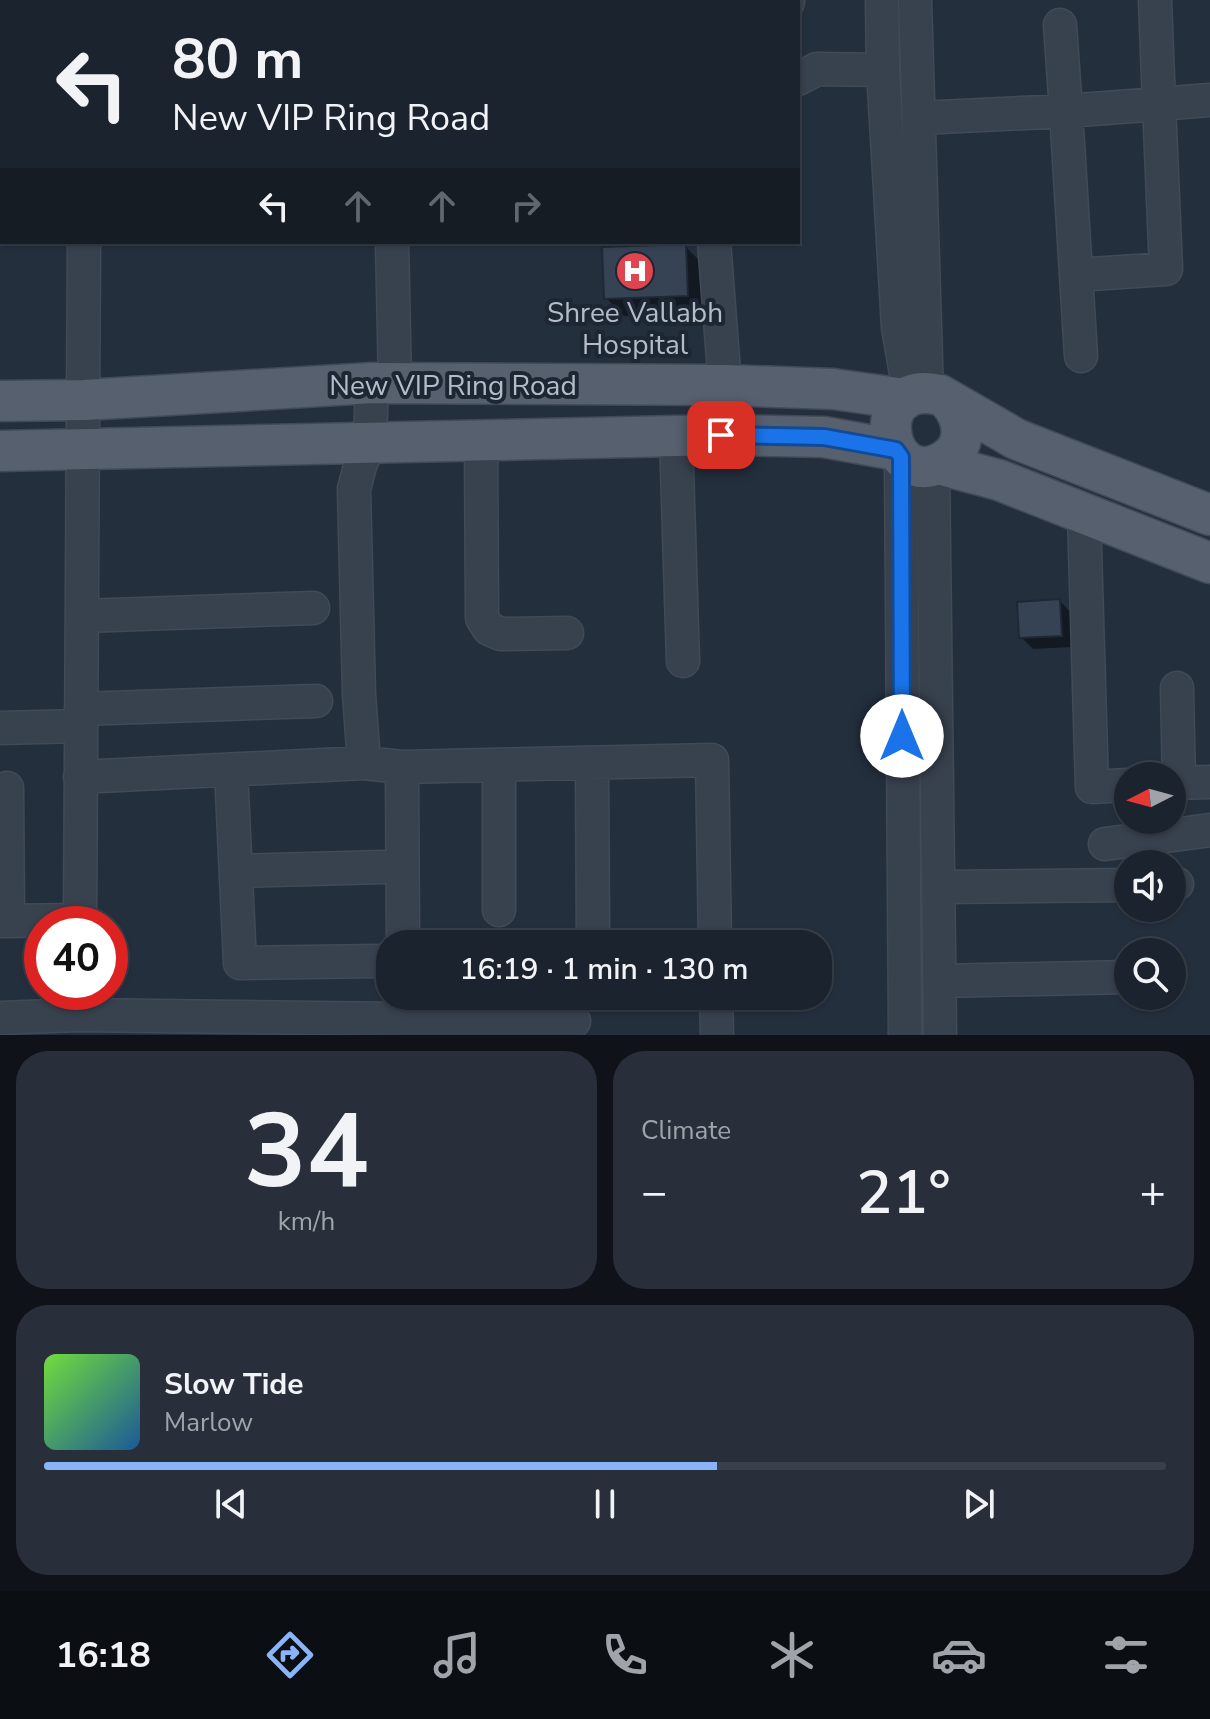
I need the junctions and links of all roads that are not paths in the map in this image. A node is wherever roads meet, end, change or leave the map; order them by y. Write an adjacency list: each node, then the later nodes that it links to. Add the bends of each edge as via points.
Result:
1 (882, 0): 5 (street)
2 (915, 0): 10 (street)
3 (1155, 0): 8 (street)
4 (1060, 25): 9 (street)
5 (883, 70): 6 (street, via 817,69); 18 (street, via 898,327)
6 (800, 78)
7 (1210, 100): 8 (street)
8 (1159, 104): 9 (street); 14 (street, via 1166,269)
9 (1066, 111): 10 (street); 14 (street)
10 (919, 118): 18 (street)
11 (84, 244): 19 (street)
12 (392, 244): 16 (street)
13 (714, 244): 17 (street)
14 (1076, 275): 15 (street)
15 (1081, 356)
16 (383, 383): 17 (main road, New VIP Ring Road); 19 (main road, New VIP Ring Road); 23 (street)
17 (725, 385): 18 (main road, New VIP Ring Road)
18 (923, 398): 26 (main road, via 891,417 891,440); 26 (main road, via 958,412 962,437 949,458); 28 (main road, New VIP Ring Road)
19 (84, 400): 20 (main road, New VIP Ring Road); 24 (street)
20 (0, 401)
21 (676, 436): 22 (main road, New VIP Ring Road); 26 (main road, New VIP Ring Road, via 824,437); 33 (street)
22 (481, 439): 23 (main road, New VIP Ring Road); 32 (street, via 482,618 501,634)
23 (370, 441): 24 (main road, New VIP Ring Road); 38 (street, via 354,489)
24 (83, 449): 25 (main road, New VIP Ring Road); 31 (street)
25 (0, 451)
26 (917, 459): 27 (main road, New VIP Ring Road, via 999,480); 52 (street); 69 (street)
27 (1084, 515): 29 (main road, New VIP Ring Road); 45 (street, via 1092,787)
28 (1210, 515)
29 (1210, 563)
30 (313, 608): 31 (street)
31 (83, 616): 36 (street)
32 (567, 633)
33 (683, 661)
34 (1177, 688): 44 (street)
35 (316, 701): 36 (street)
36 (80, 718): 37 (street); 43 (street)
37 (0, 728)
38 (364, 763): 41 (street); 42 (street)
39 (592, 764): 40 (street); 58 (street); 59 (street, via 712,760)
40 (499, 765): 41 (street); 54 (street)
41 (402, 767): 57 (street)
42 (231, 770): 43 (street); 50 (street)
43 (80, 777): 53 (street)
44 (1187, 783)
45 (1114, 786)
46 (7, 788): 55 (street)
47 (1210, 830): 48 (street)
48 (1105, 844)
49 (384, 867): 50 (street)
50 (236, 871): 60 (street, via 240,963)
51 (1114, 885): 52 (street)
52 (939, 887): 62 (street)
53 (80, 906)
54 (499, 910)
55 (4, 921): 56 (street)
56 (24, 921)
57 (392, 930)
58 (593, 930)
59 (715, 930)
60 (376, 954)
61 (1114, 977): 62 (street)
62 (940, 981): 70 (street)
63 (716, 1010): 68 (street)
64 (78, 1014): 65 (street); 67 (street)
65 (0, 1018)
66 (574, 1021): 67 (street)
67 (372, 1028)
68 (717, 1035)
69 (905, 1035)
70 (940, 1035)

